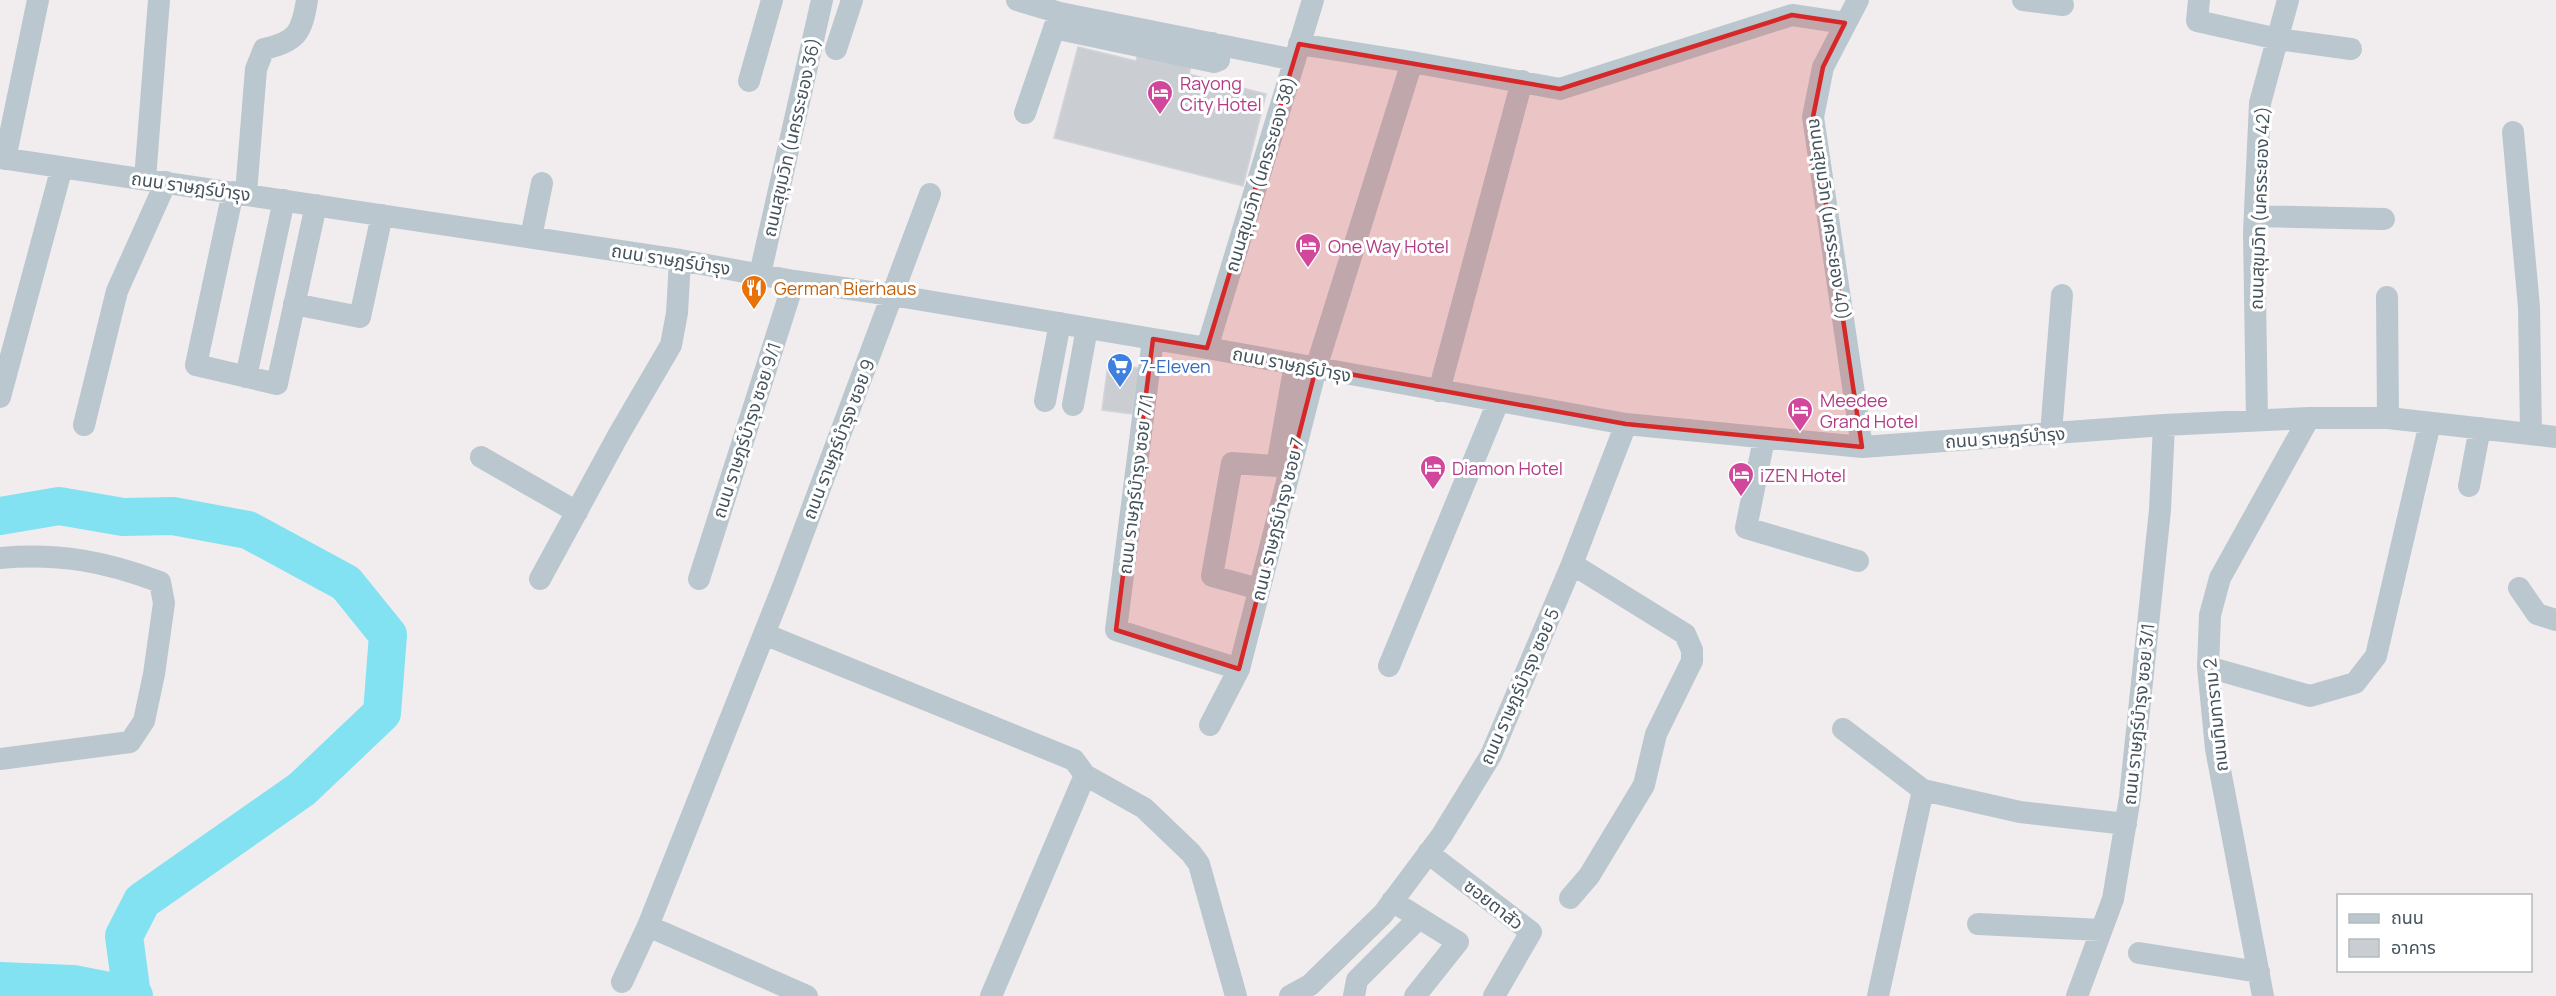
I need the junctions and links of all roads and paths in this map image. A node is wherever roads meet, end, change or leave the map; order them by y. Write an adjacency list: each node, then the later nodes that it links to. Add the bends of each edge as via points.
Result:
1 (38, 0): 25 (street)
2 (159, 0): 27 (street)
3 (307, 0): 29 (street, via 303,25 285,45 264,49 256,69)
4 (772, 0): 21 (street)
5 (822, 0): 38 (street, ถนนสุขุมวิท (นครระยอง 36))
6 (852, 0): 17 (street)
7 (1017, 0): 14 (street)
8 (1313, 0): 19 (street, ถนนสุขุมวิท (นครระยอง 38))
9 (1857, 0): 15 (street, ถนนสุขุมวิท (นครระยอง 40))
10 (2023, 0): 13 (street)
11 (2199, 0): 16 (street, via 2197,21)
12 (2288, 0): 16 (street, ถนนสุขุมวิท (นครระยอง 42))
13 (2063, 5)
14 (1057, 20): 19 (street, via 1214,62 1219,60 1219,51 1212,43); 23 (street)
15 (1845, 23): 22 (street, via 1792,15 1560,89); 67 (street, ถนนสุขุมวิท (นครระยอง 40), via 1823,67 1813,117)
16 (2278, 39): 18 (street); 34 (street, ถนนสุขุมวิท (นครระยอง 42), via 2260,103)
17 (836, 49)
18 (2351, 49)
19 (1297, 52): 20 (street); 47 (street, ถนนสุขุมวิท (นครระยอง 38))
20 (1412, 62): 22 (street); 48 (street)
21 (749, 81)
22 (1522, 81): 50 (street)
23 (1025, 113)
24 (2513, 132): 64 (street, via 2529,307)
25 (2, 158): 26 (street, ถนน ราษฎร์บำรุง)
26 (62, 167): 27 (street, ถนน ราษฎร์บำรุง); 51 (street)
27 (155, 181): 29 (street, ถนน ราษฎร์บำรุง); 60 (street, via 117,291)
28 (542, 183): 36 (street)
29 (239, 193): 31 (street, ถนน ราษฎร์บำรุง); 49 (street, via 196,365)
30 (930, 194): 40 (street, ถนน ราษฎร์บำรุง ซอย 9)
31 (284, 200): 32 (street, ถนน ราษฎร์บำรุง); 49 (street)
32 (316, 205): 33 (street, ถนน ราษฎร์บำรุง); 43 (street)
33 (382, 215): 36 (street, ถนน ราษฎร์บำรุง); 43 (street, via 360,317)
34 (2255, 216): 35 (street); 57 (street, ถนนสุขุมวิท (นครระยอง 42))
35 (2384, 219)
36 (531, 237): 37 (street, ถนน ราษฎร์บำรุง)
37 (680, 260): 38 (street, ถนน ราษฎร์บำรุง); 70 (street, via 671,345)
38 (760, 274): 39 (street, ถนน ราษฎร์บำรุง)
39 (794, 281): 40 (street, ถนน ราษฎร์บำรุง); 75 (street, ถนน ราษฎร์บำรุง ซอย 9/1)
40 (892, 295): 44 (street, ถนน ราษฎร์บำรุง); 79 (street, ถนน ราษฎร์บำรุง ซอย 9)
41 (2062, 295): 63 (street)
42 (2387, 297): 56 (street)
43 (294, 304): 49 (street, via 277,384)
44 (1060, 323): 45 (street, ถนน ราษฎร์บำรุง); 52 (street)
45 (1087, 328): 46 (street, ถนน ราษฎร์บำรุง); 54 (street)
46 (1153, 339): 47 (street, ถนน ราษฎร์บำรุง); 82 (street, ถนน ราษฎร์บำรุง ซอย 7/1, via 1116,630)
47 (1207, 348): 48 (street, ถนน ราษฎร์บำรุง)
48 (1306, 366): 50 (street, ถนน ราษฎร์บำรุง); 77 (street, ถนน ราษฎร์บำรุง ซอย 7); 77 (street, via 1277,466 1232,463 1212,576)
49 (246, 377)
50 (1439, 392): 53 (street, ถนน ราษฎร์บำรุง)
51 (0, 397)
52 (1045, 401)
53 (1498, 402): 59 (street, ถนน ราษฎร์บำรุง); 80 (street)
54 (1073, 405)
55 (2310, 418): 56 (street, ถนน ราษฎร์บำรุง); 57 (street, ถนน ราษฎร์บำรุง); 81 (street, ถนนทิมทาราม 2, via 2220,578 2210,615)
56 (2388, 418): 58 (street, ถนน ราษฎร์บำรุง)
57 (2257, 420): 61 (street, ถนน ราษฎร์บำรุง)
58 (2430, 423): 62 (street, ถนน ราษฎร์บำรุง); 81 (street, via 2376,656 2355,683 2310,696)
59 (1626, 424): 66 (street, ถนน ราษฎร์บำรุง); 73 (street, ถนน ราษฎร์บำรุง ซอย 5)
60 (84, 425)
61 (2164, 425): 63 (street, ถนน ราษฎร์บำรุง); 88 (street, ถนน ราษฎร์บำรุง ซอย 3/1, via 2160,510)
62 (2480, 428): 64 (street, ถนน ราษฎร์บำรุง); 69 (street)
63 (2050, 433): 67 (street, ถนน ราษฎร์บำรุง)
64 (2531, 434): 65 (street, ถนน ราษฎร์บำรุง)
65 (2556, 437)
66 (1764, 439): 67 (street, ถนน ราษฎร์บำรุง); 72 (street, via 1746,528)
67 (1862, 447)
68 (481, 457): 70 (street)
69 (2469, 486)
70 (577, 512): 74 (street)
71 (0, 558): 85 (street, via 36,555 79,559 128,570 160,582 164,603 144,721 130,742)
72 (1858, 561)
73 (1572, 564): 89 (street, ถนน ราษฎร์บำรุง ซอย 5, via 1491,755); 90 (street, via 1684,634 1692,661 1656,734 1644,785 1589,876)
74 (540, 579)
75 (699, 579)
76 (2519, 588): 78 (street, via 2537,614)
77 (1259, 589): 82 (street, ถนน ราษฎร์บำรุง ซอย 7)
78 (2556, 620)
79 (764, 634): 86 (street, via 1074,760); 94 (street, ถนน ราษฎร์บำรุง ซอย 9)
80 (1389, 666)
81 (2208, 668): 97 (street, ถนนทิมทาราม 2, via 2216,749)
82 (1239, 669): 83 (street, ถนน ราษฎร์บำรุง ซอย 7)
83 (1210, 725)
84 (1843, 729): 87 (street)
85 (0, 759)
86 (1085, 775): 101 (street); 102 (street, via 1144,808 1199,864)
87 (1923, 790): 88 (street, via 2020,812); 106 (street)
88 (2126, 824): 95 (street, ถนน ราษฎร์บำรุง ซอย 3/1, via 2115,889)
89 (1428, 853): 91 (street, ถนน ราษฎร์บำรุง ซอย 5); 105 (street, ซอยตาสัว, via 1531,932)
90 (1570, 898)
91 (1392, 901): 92 (street); 99 (street, ถนน ราษฎร์บำรุง ซอย 5)
92 (1419, 918): 103 (street, via 1357,980); 104 (street, via 1458,942)
93 (1978, 924): 95 (street)
94 (648, 926): 98 (street, ถนน ราษฎร์บำรุง ซอย 9); 100 (street)
95 (2102, 930): 107 (street, ถนน ราษฎร์บำรุง ซอย 3/1)
96 (2139, 953): 97 (street)
97 (2259, 972): 108 (street, ถนนทิมทาราม 2)
98 (622, 982)
99 (1307, 992)
100 (807, 996)
101 (991, 996)
102 (1236, 996)
103 (1354, 996)
104 (1415, 996)
105 (1494, 996)
106 (1878, 996)
107 (2077, 996)
108 (2263, 996)

